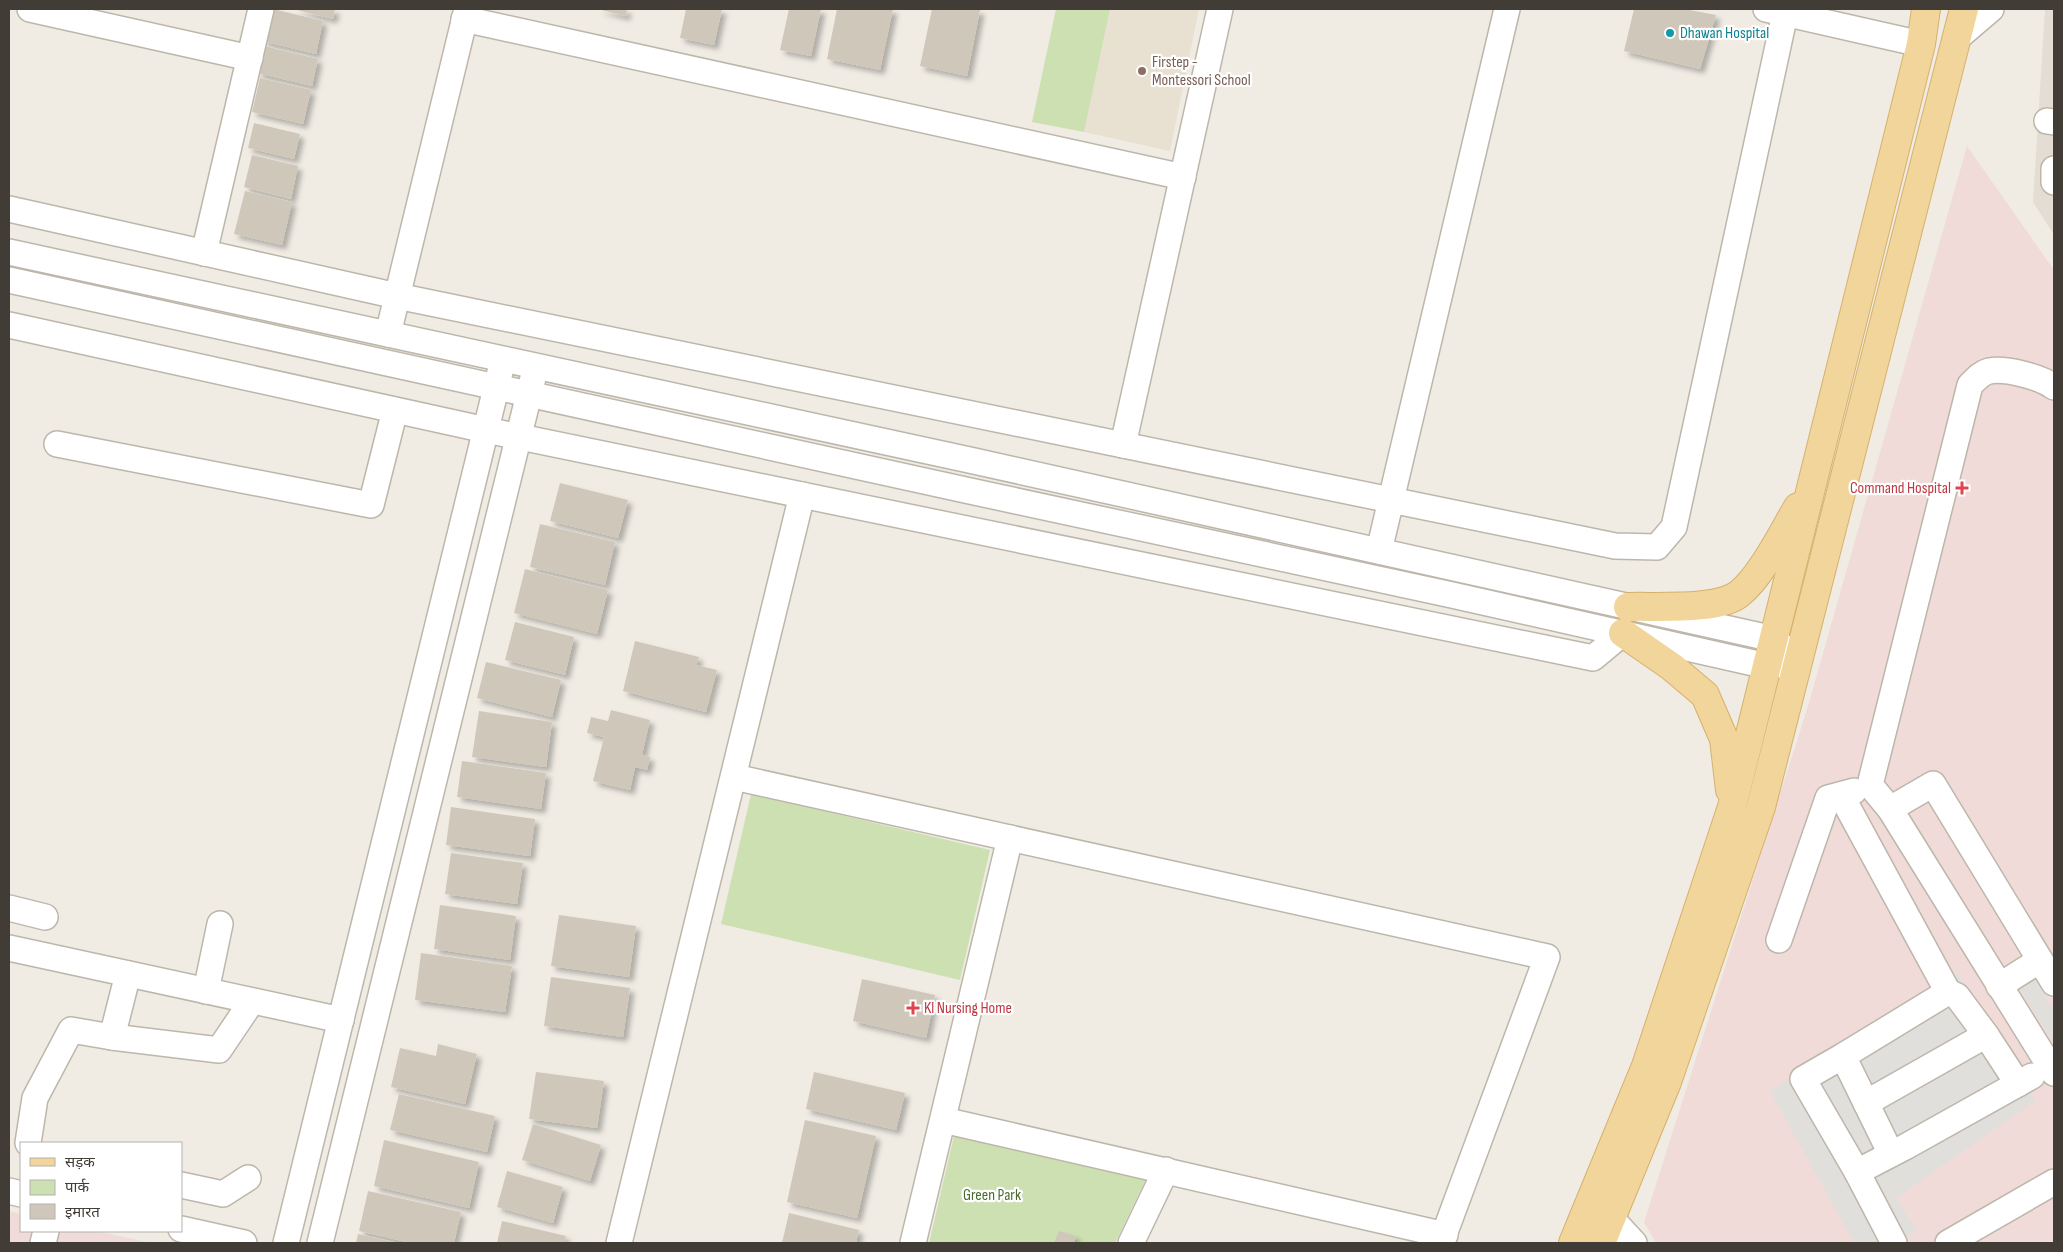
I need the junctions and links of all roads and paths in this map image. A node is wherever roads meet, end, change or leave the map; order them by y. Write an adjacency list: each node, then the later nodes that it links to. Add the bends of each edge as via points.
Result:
1 (30, 9): 13 (street)
2 (261, 9): 13 (street)
3 (1220, 9): 15 (street)
4 (1507, 9): 38 (street)
5 (1926, 9): 12 (main road)
6 (1964, 9): 11 (main road)
7 (1991, 9): 11 (street)
8 (1779, 10): 10 (street); 38 (street, via 1674,527 1657,547 1615,546)
9 (465, 14): 15 (street); 21 (street)
10 (1848, 17): 12 (street)
11 (1957, 38): 43 (main road)
12 (1921, 44): 36 (main road)
13 (250, 58): 19 (street)
14 (2054, 169): 16 (street)
15 (1183, 178): 35 (street)
16 (2054, 182)
17 (9, 209): 19 (street)
18 (9, 252): 23 (street)
19 (204, 253): 21 (street)
20 (9, 280): 24 (street)
21 (398, 296): 23 (street); 35 (street)
22 (9, 325): 31 (street)
23 (388, 334): 24 (street); 25 (street); 26 (street)
24 (365, 358): 26 (street)
25 (504, 359): 27 (street); 28 (street)
26 (396, 365): 28 (street)
27 (536, 366): 30 (street); 39 (street)
28 (497, 387): 30 (street); 32 (street)
29 (2054, 387): 46 (street, via 2048,382 2006,371 1988,372 1978,376 1970,385)
30 (529, 394): 33 (street); 41 (street)
31 (395, 410): 32 (street); 34 (street, via 371,505)
32 (486, 430): 33 (street); 63 (street)
33 (519, 436): 37 (street); 83 (street)
34 (57, 444)
35 (1123, 445): 38 (street)
36 (1813, 482): 40 (main road, via 1764,565 1740,594 1713,605); 42 (main road)
37 (802, 495): 41 (street, via 1593,658); 45 (street)
38 (1391, 500): 39 (street)
39 (1379, 551): 40 (street)
40 (1628, 607): 42 (street)
41 (1623, 633): 44 (street); 48 (main road, via 1672,667 1704,695 1724,739)
42 (1774, 639): 43 (street); 44 (main road)
43 (1798, 662): 44 (street); 78 (main road, via 1761,807 1667,1082)
44 (1767, 666): 48 (main road)
45 (734, 776): 50 (street); 84 (street)
46 (1870, 785): 47 (street); 49 (street)
47 (1841, 795): 54 (street, via 1828,798); 61 (street)
48 (1732, 807): 87 (main road, via 1646,1066)
49 (1890, 809): 56 (street, via 1933,784); 59 (street)
50 (1010, 838): 70 (street); 80 (street, via 1547,957)
51 (9, 908): 52 (street)
52 (45, 917)
53 (220, 924): 60 (street)
54 (1779, 940)
55 (9, 948): 57 (street)
56 (2040, 960): 58 (street); 59 (street)
57 (128, 974): 60 (street); 65 (street)
58 (2054, 983)
59 (1999, 986): 67 (street)
60 (206, 991): 62 (street)
61 (1948, 992): 64 (street, via 1957,996); 66 (street)
62 (252, 1001): 63 (street); 65 (street, via 219,1050)
63 (341, 1020): 82 (street)
64 (1986, 1035): 68 (street); 69 (street)
65 (112, 1037): 71 (street, via 71,1030 35,1098)
66 (1843, 1056): 69 (street); 74 (street, via 1803,1079)
67 (2052, 1070): 68 (street)
68 (2018, 1084): 72 (street)
69 (1866, 1103): 72 (street)
70 (942, 1120): 73 (street); 85 (street)
71 (28, 1142)
72 (1891, 1154): 74 (street)
73 (1166, 1170): 80 (street); 86 (street)
74 (1857, 1172): 90 (street)
75 (248, 1178): 77 (street, via 223,1194)
76 (2054, 1182): 91 (street)
77 (182, 1185)
78 (1611, 1218): 88 (main road); 89 (street)
79 (182, 1229): 81 (street)
80 (1443, 1239)
81 (244, 1243)
82 (286, 1243)
83 (320, 1243)
84 (619, 1243)
85 (913, 1243)
86 (1131, 1243)
87 (1573, 1243)
88 (1601, 1243)
89 (1634, 1243)
90 (1894, 1243)
91 (1948, 1243)

